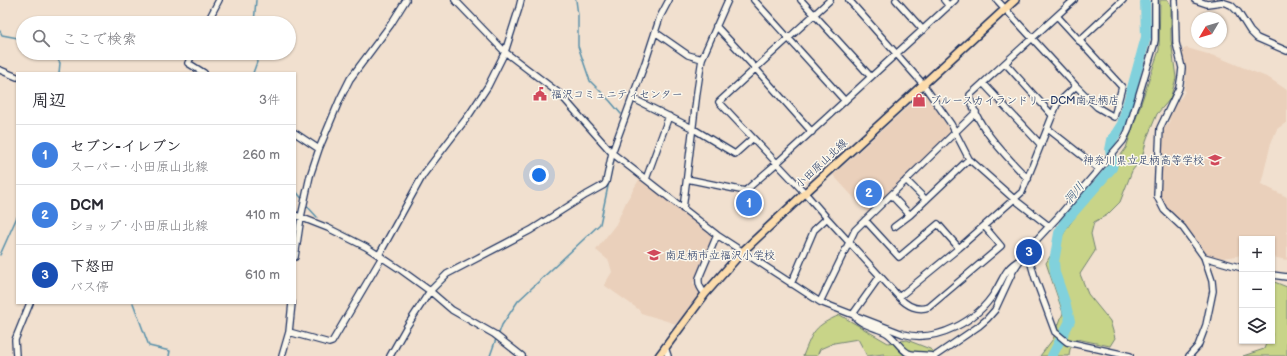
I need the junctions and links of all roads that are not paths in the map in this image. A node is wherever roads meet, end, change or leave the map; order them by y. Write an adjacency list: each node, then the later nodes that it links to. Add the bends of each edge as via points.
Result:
1 (219, 0): 24 (street)
2 (406, 0): 58 (street, via 347,85)
3 (455, 0): 33 (street)
4 (521, 0): 33 (street)
5 (669, 0): 28 (street)
6 (728, 0): 26 (street)
7 (754, 0): 29 (street)
8 (801, 0): 23 (street)
9 (830, 0): 23 (street)
10 (849, 0): 34 (street)
11 (896, 0): 27 (street)
12 (944, 0): 21 (street)
13 (955, 0): 21 (street)
14 (997, 0): 22 (street)
15 (1015, 0): 22 (main road, 小田原山北線)
16 (1074, 0): 25 (street)
17 (1123, 0): 31 (street)
18 (1155, 0): 62 (street, via 1156,40 1128,132)
19 (1176, 0): 86 (street, via 1176,43 1182,68 1179,88 1160,128 1157,196 1164,210 1183,228)
20 (1196, 0): 32 (street, via 1207,4 1222,2 1231,5 1257,38)
21 (949, 6): 27 (street)
22 (1005, 9): 30 (street); 44 (main road, 小田原山北線)
23 (815, 15): 29 (street); 42 (street)
24 (211, 16)
25 (1057, 16): 30 (street); 31 (street)
26 (716, 26): 35 (street); 38 (street)
27 (923, 30): 34 (street)
28 (655, 32): 35 (street, via 688,55); 46 (street)
29 (789, 38): 38 (street); 47 (street)
30 (1033, 38): 37 (street); 45 (street)
31 (1079, 41): 45 (street, via 1122,87 1114,117 1097,107)
32 (1287, 51)
33 (505, 52): 59 (street, via 560,94); 85 (street, via 488,86 423,175)
34 (897, 53): 42 (street); 44 (street)
35 (702, 59): 51 (street)
36 (190, 60): 40 (street, via 188,63)
37 (1005, 63): 43 (street); 49 (street)
38 (756, 69): 53 (street); 56 (street, via 719,102)
39 (0, 70): 41 (street)
40 (202, 72)
41 (16, 77)
42 (871, 77): 47 (street)
43 (983, 83): 48 (street, via 970,95); 57 (street)
44 (923, 84): 55 (street, via 951,124); 67 (main road, 小田原山北線)
45 (1076, 86): 49 (street, via 1057,104)
46 (632, 98): 50 (street); 59 (street)
47 (845, 101): 53 (street)
48 (976, 112): 55 (street); 65 (street, via 985,131)
49 (1052, 115): 52 (street)
50 (669, 116): 51 (street); 63 (street)
51 (692, 128): 56 (street, via 735,154); 64 (street)
52 (1048, 128): 57 (street); 62 (street)
53 (812, 132): 61 (street)
54 (296, 134): 58 (street)
55 (955, 134): 60 (street); 66 (street)
56 (753, 138): 61 (street)
57 (1041, 145): 65 (street)
58 (319, 148): 73 (street)
59 (612, 153): 63 (street); 93 (street, via 604,185 531,230 447,274)
60 (970, 159): 69 (street); 70 (street)
61 (777, 163): 64 (street, via 745,191); 67 (street)
62 (1099, 169): 78 (street)
63 (646, 178): 71 (street)
64 (687, 179): 71 (street)
65 (1028, 179): 69 (street, via 1022,192)
66 (906, 180): 68 (street); 70 (street)
67 (805, 193): 74 (street); 84 (main road, 小田原山北線)
68 (891, 195): 72 (street); 75 (street)
69 (1014, 199): 76 (street); 78 (street)
70 (926, 200): 72 (street)
71 (683, 209): 79 (street)
72 (910, 215): 77 (street)
73 (298, 216): 81 (street); 85 (street, via 336,232)
74 (827, 218): 80 (street); 92 (street, via 814,230)
75 (866, 220): 80 (street, via 855,230); 82 (street, via 899,256 938,224)
76 (984, 226): 82 (street); 95 (street, via 1001,246 929,307 912,307)
77 (894, 227)
78 (1050, 227): 83 (street)
79 (717, 235): 84 (street); 94 (street, via 698,282)
80 (849, 242): 90 (street); 96 (street)
81 (296, 243)
82 (959, 248): 95 (street)
83 (1027, 250): 87 (street); 109 (street, via 1040,293 1060,337 1067,342)
84 (742, 252): 92 (street); 94 (main road, 小田原山北線)
85 (381, 256): 93 (street); 100 (street, via 332,342)
86 (1204, 257): 88 (street); 110 (street, via 1213,291 1206,325 1198,346)
87 (1021, 259): 99 (street, via 1008,267 995,292 974,315 947,331 909,336); 108 (street, via 999,302 987,319)
88 (1239, 267)
89 (1275, 275): 91 (street)
90 (880, 276): 95 (street); 99 (street)
91 (1287, 277)
92 (791, 284): 96 (street)
93 (430, 291): 104 (street); 105 (street, via 452,310 497,336)
94 (706, 294): 101 (main road, 小田原山北線)
95 (899, 297)
96 (820, 302): 99 (street)
97 (30, 304): 102 (street, via 15,340)
98 (292, 304): 100 (street)
99 (853, 314): 108 (street, via 861,322 891,336 909,354)
100 (289, 332): 103 (street)
101 (665, 347): 106 (main road, 小田原山北線); 107 (street)
102 (16, 356)
103 (282, 356)
104 (390, 356)
105 (522, 356)
106 (659, 356)
107 (668, 356)
108 (934, 356)
109 (1130, 356)
110 (1189, 356)

